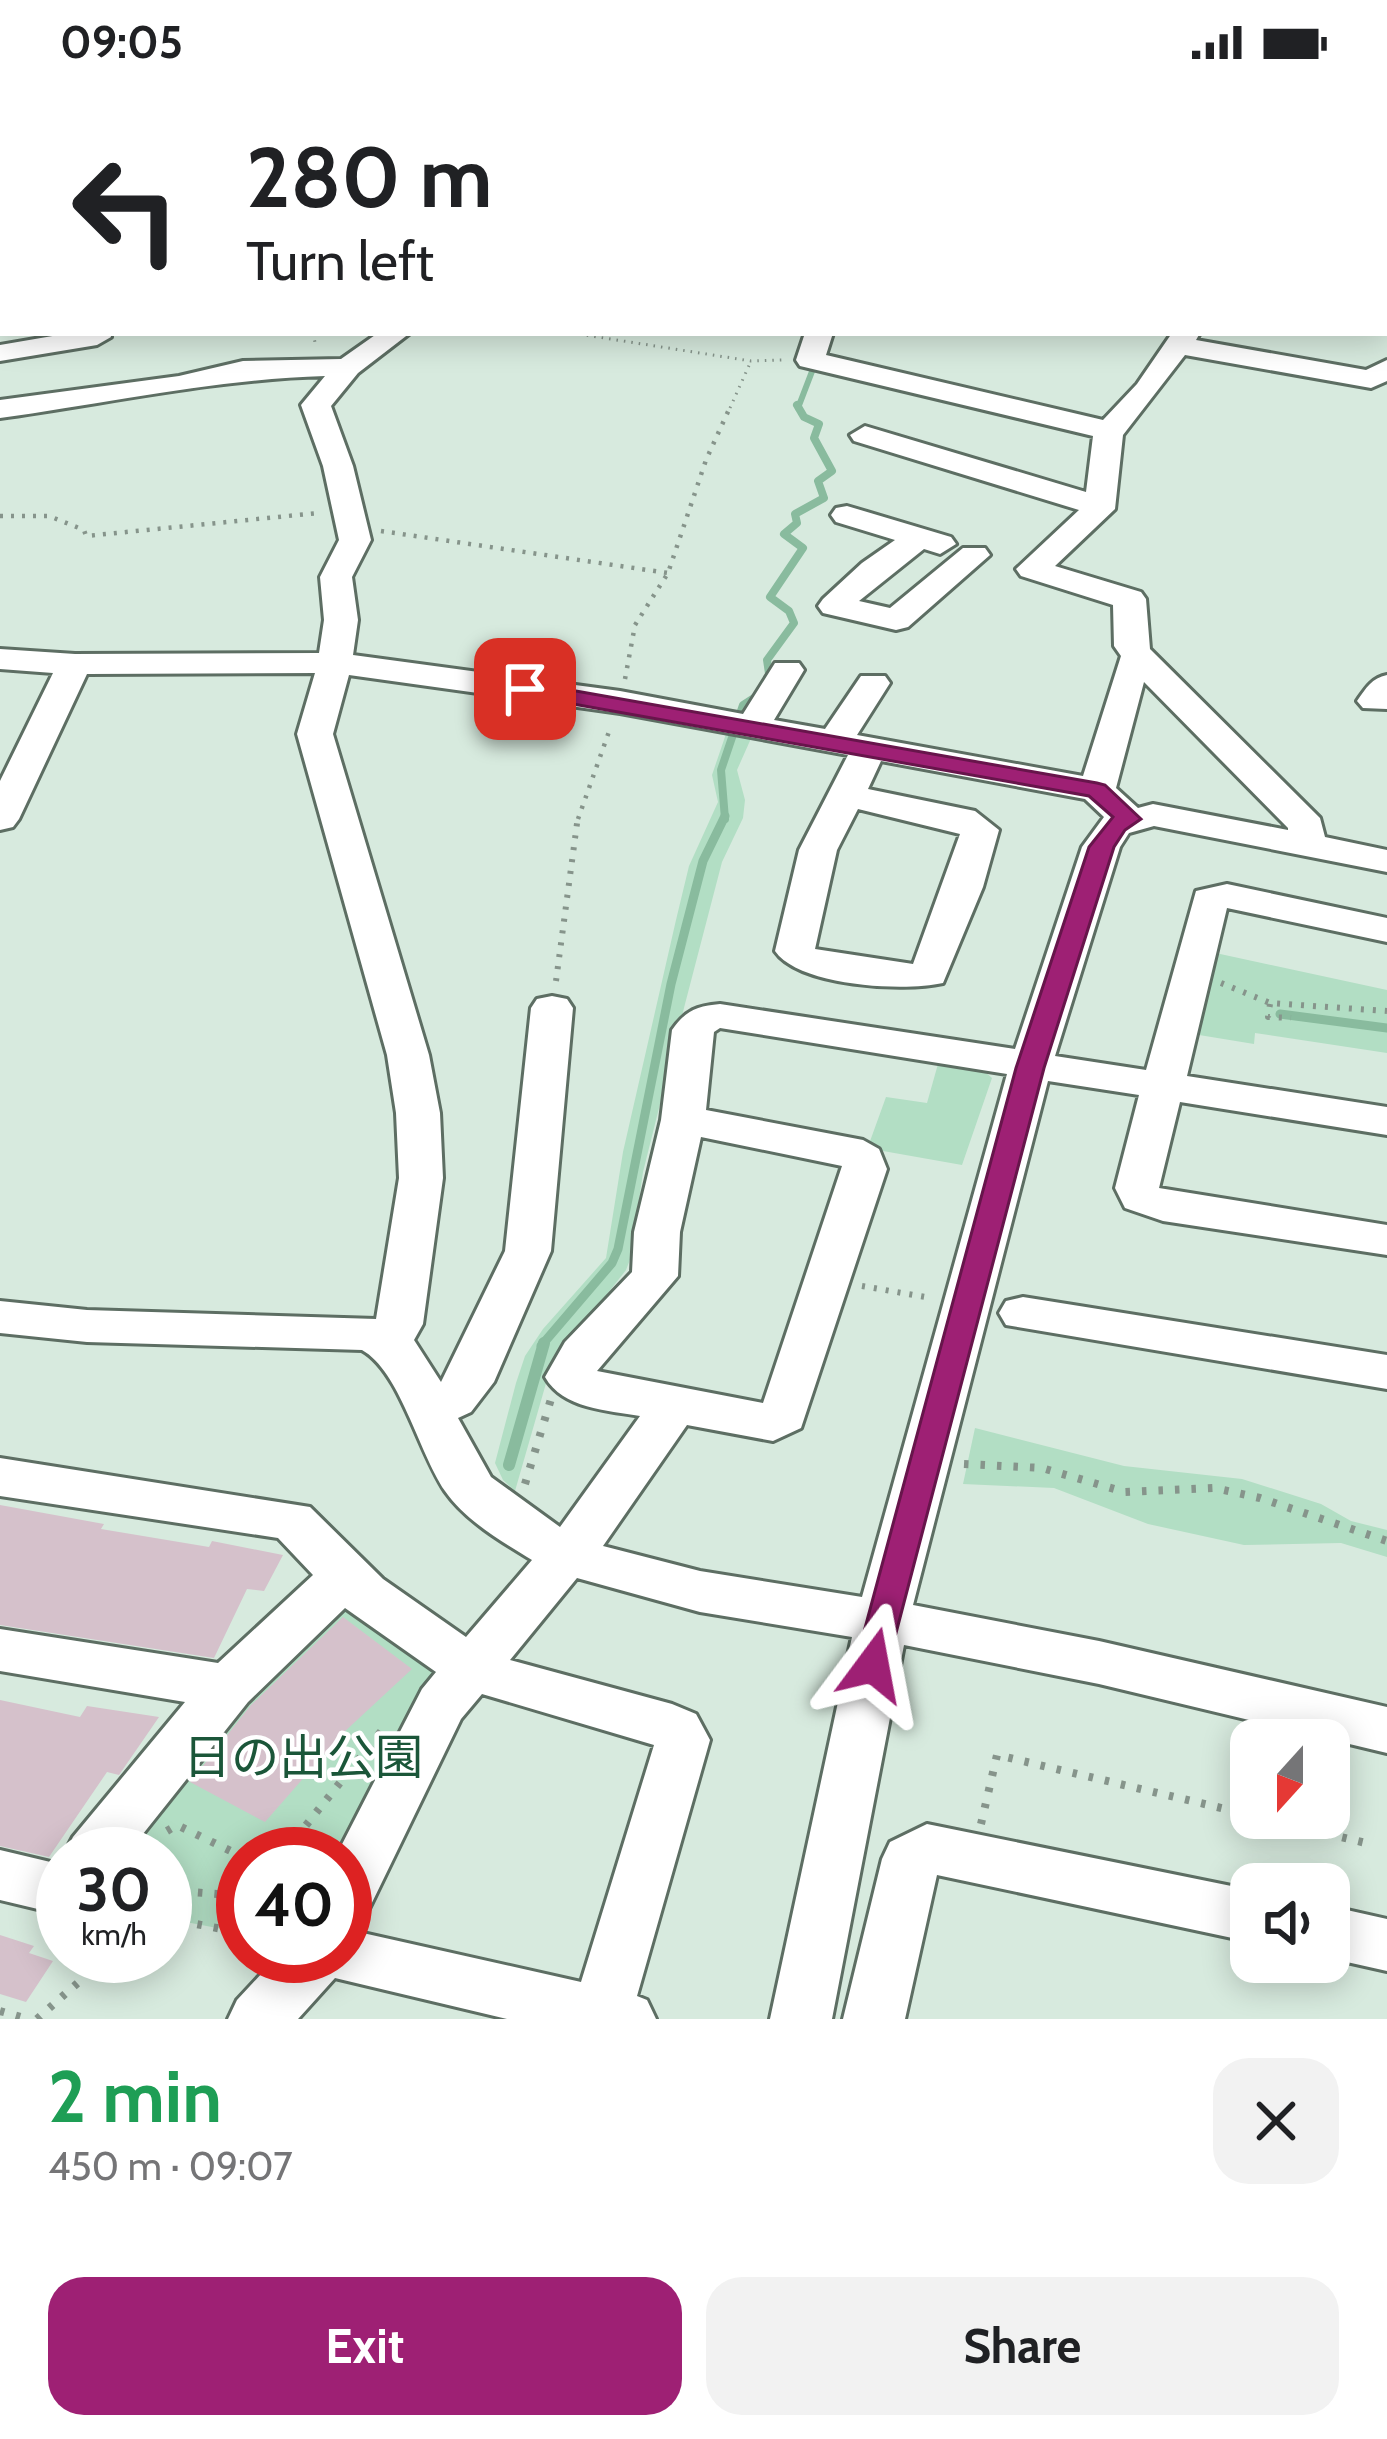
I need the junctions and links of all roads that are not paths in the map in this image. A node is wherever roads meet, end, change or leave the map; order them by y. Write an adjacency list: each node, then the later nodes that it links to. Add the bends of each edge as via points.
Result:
1 (96, 336): 5 (street)
2 (392, 336): 6 (street)
3 (1183, 339): 7 (street, via 1371,379); 9 (street)
4 (815, 346): 9 (street)
5 (0, 353)
6 (348, 367): 8 (street, via 243,370); 18 (street, via 316,405 355,540 336,578)
7 (1387, 369)
8 (0, 410)
9 (1110, 431): 11 (street)
10 (865, 435): 11 (street)
11 (1099, 506): 15 (street)
12 (847, 515): 13 (street)
13 (920, 538): 14 (street); 14 (street, via 836,606 896,620)
14 (974, 555): 15 (street)
15 (1032, 569): 16 (street, via 1130,598)
16 (1138, 656): 25 (street); 27 (street, via 1307,826)
17 (0, 659): 19 (street)
18 (335, 663): 19 (street); 22 (street); 40 (street, via 315,734 418,1113 421,1178)
19 (75, 664): 26 (street)
20 (787, 670): 22 (street)
21 (873, 683): 23 (street)
22 (753, 726): 23 (street)
23 (852, 745): 24 (street); 25 (street)
24 (844, 795): 30 (street, via 818,850 795,951); 30 (street, via 962,819 980,830 929,974)
25 (1113, 805): 27 (street); 33 (street, via 1116,825 1101,847)
26 (0, 819)
27 (1306, 844): 28 (street)
28 (1387, 861)
29 (1387, 930): 34 (street, via 1214,895)
30 (862, 970): 32 (street)
31 (552, 1008): 43 (street, via 528,1251 470,1382)
32 (838, 1036): 33 (street); 35 (street, via 704,1018 693,1030)
33 (1030, 1068): 34 (street); 47 (street)
34 (1161, 1089): 36 (street); 37 (street, via 1141,1198)
35 (683, 1120): 42 (street, via 655,1276 569,1377 592,1390); 42 (street, via 848,1150 865,1169 784,1414 772,1423)
36 (1387, 1121)
37 (1387, 1240)
38 (1023, 1313): 41 (street)
39 (0, 1317): 40 (street, via 340,1331)
40 (390, 1340): 43 (street)
41 (1387, 1372)
42 (674, 1406): 45 (street)
43 (427, 1411): 45 (street, via 467,1484)
44 (0, 1477): 46 (street, via 292,1521)
45 (566, 1554): 47 (street, via 653,1580); 49 (street)
46 (345, 1576): 49 (street, via 388,1616); 50 (street)
47 (882, 1621): 51 (street); 63 (street)
48 (0, 1650): 50 (street)
49 (474, 1667): 53 (street, via 441,1705); 61 (street, via 516,1686 661,1723 682,1740)
50 (229, 1687): 52 (street)
51 (1387, 1730)
52 (115, 1827)
53 (372, 1844)
54 (0, 1874): 55 (street)
55 (36, 1883)
56 (1230, 1912): 64 (street, via 927,1848 910,1859)
57 (1350, 1937): 58 (street)
58 (1387, 1945)
59 (372, 1961): 61 (street)
60 (292, 1983): 62 (street)
61 (614, 2016)
62 (259, 2019)
63 (801, 2019)
64 (874, 2019)

